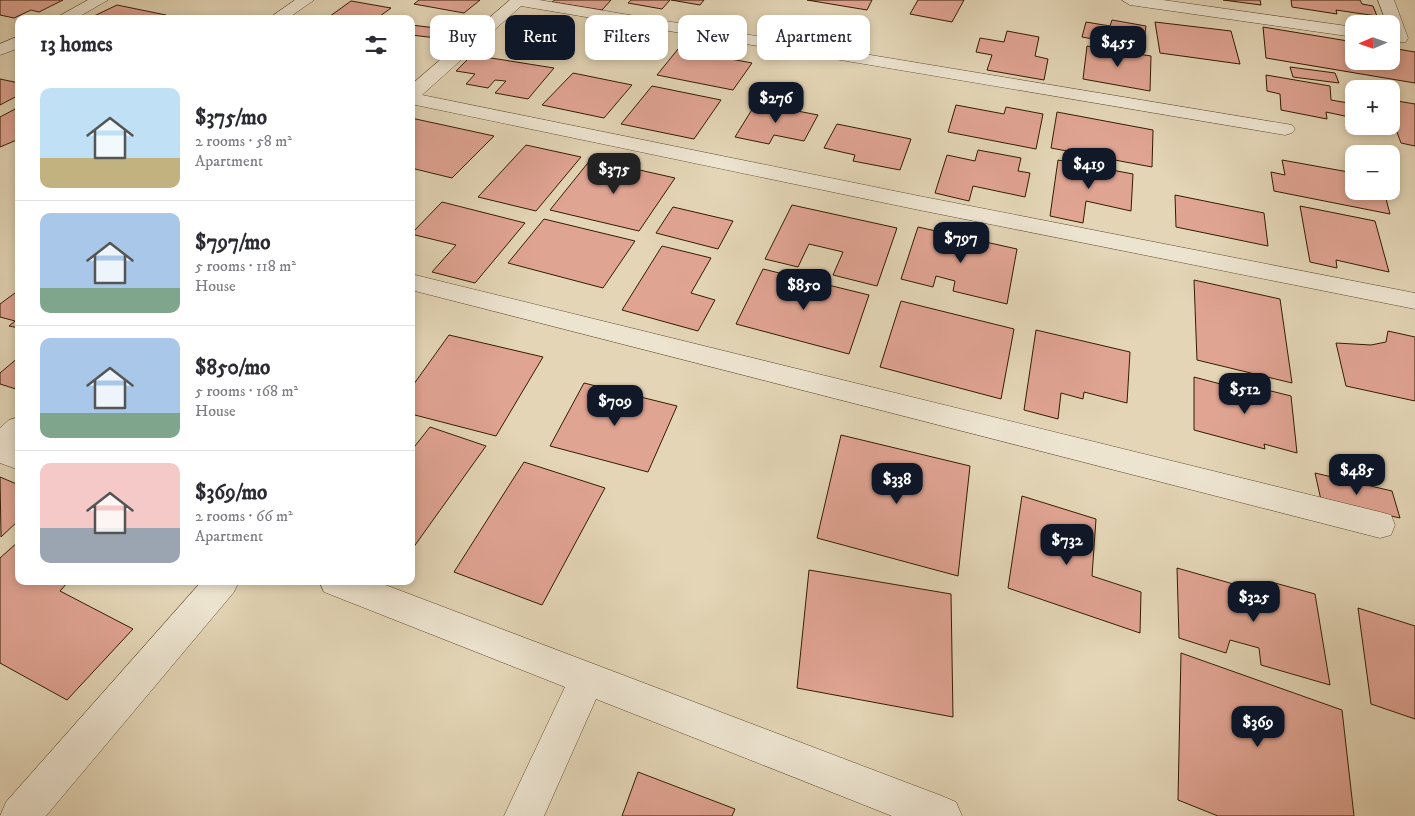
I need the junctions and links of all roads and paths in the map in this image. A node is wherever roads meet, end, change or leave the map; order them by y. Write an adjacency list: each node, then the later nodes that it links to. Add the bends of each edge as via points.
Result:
1 (100, 0): 6 (street)
2 (306, 0): 7 (street)
3 (1130, 0): 8 (street)
4 (1386, 0): 9 (street)
5 (518, 1): 12 (street); 14 (street)
6 (70, 15)
7 (282, 15)
8 (1345, 31)
9 (1402, 38)
10 (15, 43): 11 (street)
11 (0, 50)
12 (415, 92)
13 (415, 97): 16 (street)
14 (1285, 129)
15 (415, 283): 21 (street)
16 (1415, 301)
17 (15, 431): 18 (street)
18 (0, 444)
19 (0, 451): 20 (street)
20 (15, 457)
21 (1380, 525)
22 (220, 585): 25 (street)
23 (344, 585): 24 (street)
24 (587, 680): 26 (street); 27 (street)
25 (20, 816)
26 (524, 816)
27 (942, 816)

